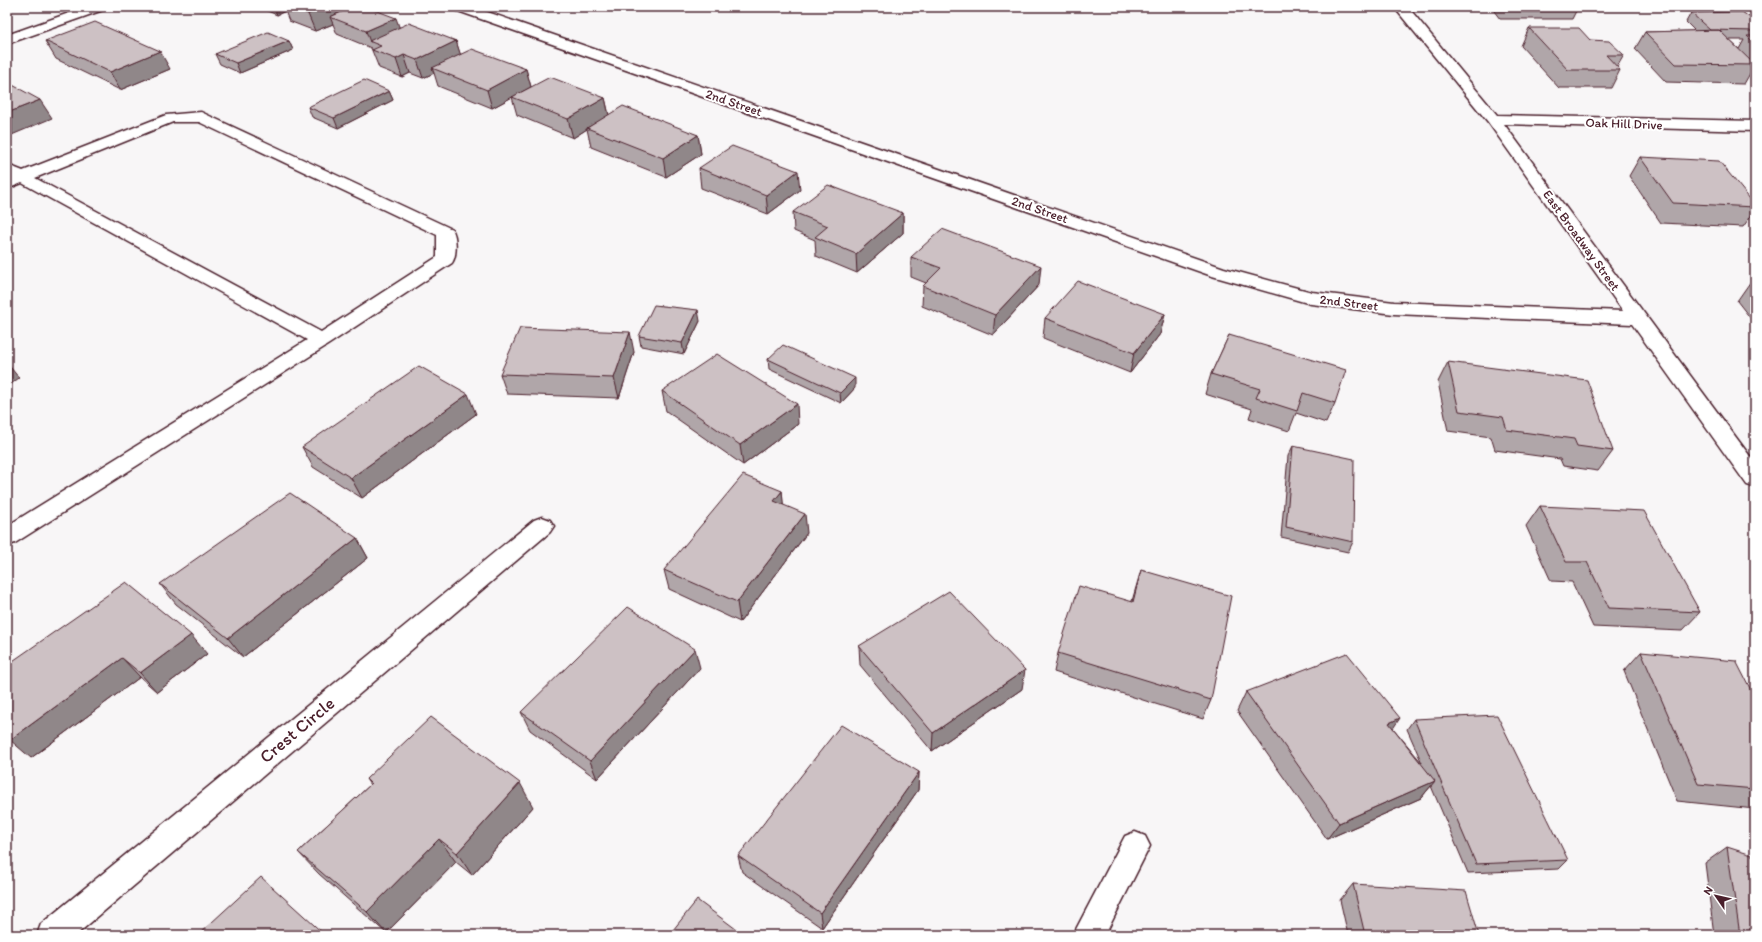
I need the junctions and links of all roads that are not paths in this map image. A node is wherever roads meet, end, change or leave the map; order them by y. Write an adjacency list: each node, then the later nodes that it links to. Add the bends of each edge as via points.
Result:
1 (98, 7): 4 (street)
2 (460, 7): 8 (street, 2nd Street, via 1218,272 1311,298 1394,308)
3 (1400, 7): 5 (street, East Broadway Street)
4 (7, 40)
5 (1492, 119): 6 (street, Oak Hill Drive); 8 (street, East Broadway Street)
6 (1755, 126)
7 (12, 177): 9 (street); 9 (street, via 172,118 201,117 446,233 446,259)
8 (1638, 318): 10 (street, East Broadway Street)
9 (322, 340): 13 (street)
10 (1745, 454): 11 (street, East Broadway Street)
11 (1755, 479)
12 (542, 526): 15 (street, Crest Circle)
13 (7, 537)
14 (1135, 846): 16 (street)
15 (52, 935)
16 (1088, 935)

